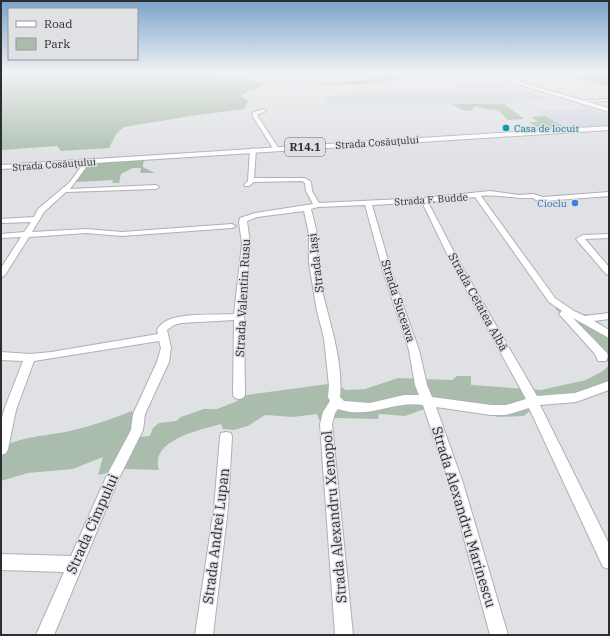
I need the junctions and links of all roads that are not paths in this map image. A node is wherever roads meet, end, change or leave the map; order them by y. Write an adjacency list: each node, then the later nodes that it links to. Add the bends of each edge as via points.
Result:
1 (583, 102): 3 (main road)
2 (264, 110): 5 (street, via 254,114)
3 (609, 110)
4 (609, 128): 5 (main road, Strada Cosăuțului / R14.1)
5 (276, 149): 6 (main road, Strada Cosăuțului / R14.1)
6 (253, 150): 7 (main road, Strada Cosăuțului / R14.1); 17 (street, via 249,182 303,179 308,182 309,191)
7 (87, 162): 8 (main road, Strada Cosăuțului / R14.1); 10 (street)
8 (1, 167)
9 (156, 187): 10 (street, via 67,191)
10 (66, 188): 19 (street)
11 (609, 194): 13 (street, Strada F. Budde)
12 (477, 195): 13 (street, Strada F. Budde, via 496,193); 14 (street, Strada F. Budde); 27 (street)
13 (544, 199): 16 (street, Strada F. Budde)
14 (424, 200): 15 (street, Strada F. Budde); 39 (street, Strada Cetatea Albă)
15 (368, 202): 17 (street, Strada F. Budde); 38 (street, Strada Suceava, via 392,286 414,350)
16 (516, 202)
17 (317, 204): 18 (street)
18 (307, 208): 29 (street, Strada Valentin Rusu, via 255,215 243,220 246,244); 40 (street, Strada Iași, via 313,234 313,263 329,338 334,397)
19 (36, 219): 20 (street); 22 (street)
20 (1, 221)
21 (232, 226): 22 (street, via 122,234 86,231)
22 (27, 235): 23 (street); 26 (street)
23 (1, 236)
24 (609, 236): 25 (street, via 581,238 580,241)
25 (609, 272)
26 (1, 275)
27 (556, 303): 30 (street, via 571,314); 35 (street, via 599,351)
28 (609, 316): 30 (street)
29 (239, 317): 32 (street, via 171,322 164,327); 37 (street, Strada Valentin Rusu)
30 (584, 319): 31 (street)
31 (609, 335)
32 (162, 337): 34 (street, via 78,353); 46 (street, Strada Cîmpului, via 166,348 163,362 140,414 137,430 112,478)
33 (1, 356): 34 (street)
34 (30, 358): 41 (street)
35 (602, 358)
36 (609, 386): 39 (street, via 576,397)
37 (239, 395)
38 (426, 400): 39 (street, via 491,410 513,409); 40 (street, via 404,400 370,408); 50 (street, Strada Alexandru Marinescu, via 456,483)
39 (533, 403): 45 (street, Strada Cetatea Albă)
40 (339, 404): 49 (street, Strada Alexandru Xenopol, via 329,412 326,424)
41 (6, 410): 43 (street)
42 (226, 437): 48 (street, Strada Andrei Lupan, via 221,508)
43 (1, 449)
44 (1, 562): 46 (street)
45 (609, 562)
46 (74, 564): 47 (street, Strada Cîmpului)
47 (45, 635)
48 (204, 635)
49 (344, 635)
50 (499, 635)

